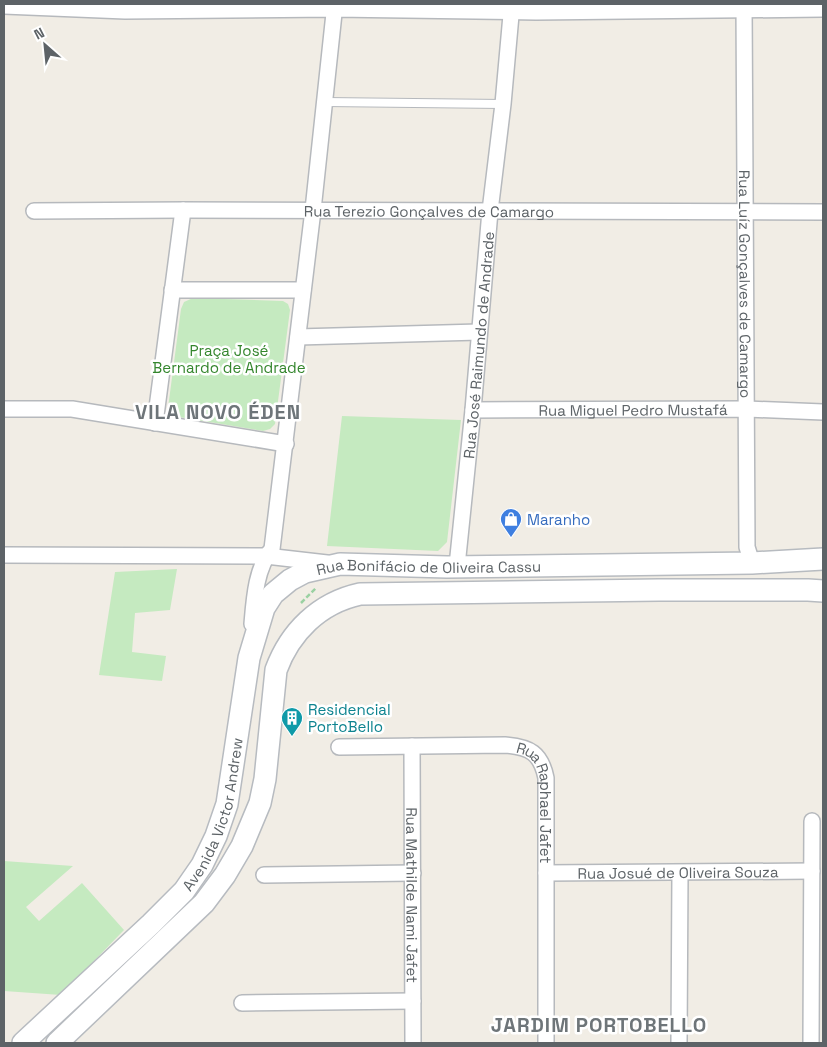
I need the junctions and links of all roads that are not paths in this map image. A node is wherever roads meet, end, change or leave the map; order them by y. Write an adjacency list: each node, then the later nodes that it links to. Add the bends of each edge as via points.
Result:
1 (4, 6): 4 (street)
2 (335, 6): 4 (street); 5 (street); 7 (street)
3 (745, 6): 5 (street); 6 (street); 14 (street, Rua Luíz Gonçalves de Camargo)
4 (125, 7)
5 (512, 8): 8 (street, Rua José Raimundo de Andrade)
6 (823, 9)
7 (325, 102): 8 (lane); 10 (street)
8 (503, 104): 12 (street, Rua José Raimundo de Andrade)
9 (183, 210): 10 (street, Rua Terezio Gonçalves de Camargo); 11 (street, Rua Terezio Gonçalves de Camargo); 15 (street)
10 (313, 210): 12 (street, Rua Terezio Gonçalves de Camargo); 16 (street)
11 (34, 211)
12 (490, 211): 14 (street, Rua Terezio Gonçalves de Camargo); 17 (street, Rua José Raimundo de Andrade)
13 (823, 212): 14 (street, Rua Terezio Gonçalves de Camargo)
14 (746, 213): 20 (street, Rua Luíz Gonçalves de Camargo)
15 (172, 290): 16 (street); 23 (street)
16 (303, 290): 18 (street)
17 (479, 332): 18 (street); 21 (street, Rua José Raimundo de Andrade)
18 (298, 337): 24 (street)
19 (4, 409): 23 (street, via 72,409)
20 (747, 409): 21 (street, Rua Miguel Pedro Mustafá); 22 (street, Rua Miguel Pedro Mustafá); 29 (street, Rua Luíz Gonçalves de Camargo, via 747,547)
21 (473, 410): 32 (street, Rua José Raimundo de Andrade)
22 (823, 412)
23 (155, 423): 24 (street)
24 (286, 444): 26 (street, via 272,549)
25 (4, 555): 26 (street, Rua Bonifácio de Oliveira Cassu)
26 (266, 556): 30 (street, Rua Bonifácio de Oliveira Cassu); 37 (street, via 256,593)
27 (823, 559): 28 (main road, Rua Bonifácio de Oliveira Cassu)
28 (794, 561): 29 (main road, Rua Bonifácio de Oliveira Cassu); 31 (lane)
29 (752, 563): 32 (main road, Rua Bonifácio de Oliveira Cassu); 33 (main road, via 766,580)
30 (340, 564): 32 (main road, Rua Bonifácio de Oliveira Cassu); 37 (main road, Avenida Victor Andrew, via 305,572 273,594 264,608)
31 (823, 565)
32 (457, 566): 35 (main road, via 434,583 391,588)
33 (780, 590): 34 (main road, Rua Bonifácio de Oliveira Cassu); 35 (main road, Rua Bonifácio de Oliveira Cassu)
34 (823, 591)
35 (375, 594): 36 (main road, Rua Bonifácio de Oliveira Cassu, via 360,594 341,600)
36 (309, 620): 41 (main road, Avenida Victor Andrew, via 288,644 276,670)
37 (249, 658): 38 (main road, Avenida Victor Andrew)
38 (244, 693): 41 (main road, via 250,703 249,734 258,747); 50 (main road, Avenida Victor Andrew, via 227,804 202,865 184,891 151,924)
39 (412, 746): 40 (street, Rua Raphael Jafet); 44 (street, Rua Mathilde Nami Jafet); 45 (street, Rua Raphael Jafet, via 505,745 533,752 543,765 546,778)
40 (339, 747)
41 (269, 754): 51 (main road, Avenida Victor Andrew, via 260,803 242,846 225,875 204,903)
42 (812, 821): 43 (street)
43 (812, 871): 46 (street, Rua Josué de Oliveira Souza); 55 (street)
44 (413, 873): 47 (street); 48 (street, Rua Mathilde Nami Jafet)
45 (546, 873): 46 (street, Rua Josué de Oliveira Souza); 53 (street, Rua Raphael Jafet)
46 (680, 873): 54 (street)
47 (264, 875)
48 (413, 1002): 49 (street); 52 (street, Rua Mathilde Nami Jafet)
49 (242, 1003)
50 (23, 1043)
51 (57, 1043)
52 (413, 1043)
53 (546, 1043)
54 (679, 1043)
55 (811, 1043)

